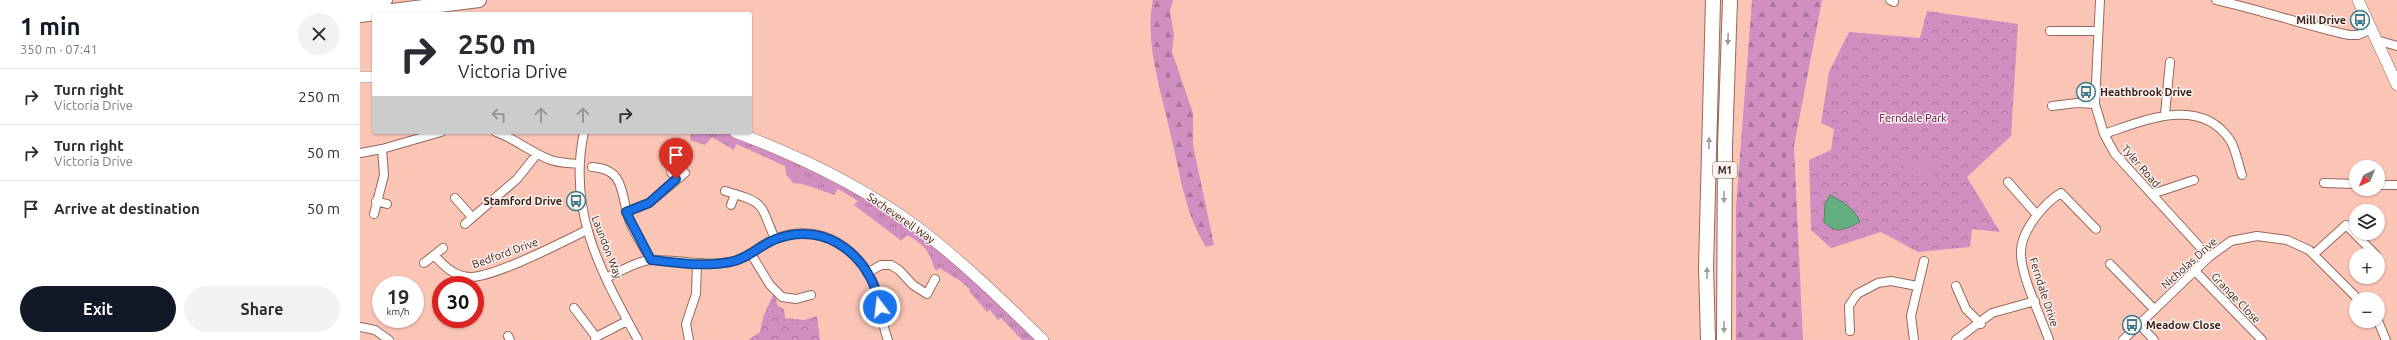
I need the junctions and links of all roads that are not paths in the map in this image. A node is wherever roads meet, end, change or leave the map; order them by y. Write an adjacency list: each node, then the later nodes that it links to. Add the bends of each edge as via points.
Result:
1 (385, 0): 8 (highway)
2 (479, 0): 9 (highway)
3 (1712, 0): 93 (highway, M1, one-way to 3)
4 (1730, 0): 94 (highway, M1, one-way to 94, via 1725,146)
5 (2100, 0): 14 (street, Tyler Road)
6 (2216, 0): 12 (street, via 2349,35 2358,35)
7 (2358, 0): 12 (street)
8 (360, 3)
9 (384, 12)
10 (372, 13): 11 (highway)
11 (360, 15)
12 (2371, 29): 15 (street)
13 (2050, 31): 14 (street)
14 (2098, 31): 21 (street, Tyler Road)
15 (2376, 40): 16 (street); 20 (street)
16 (2397, 46)
17 (2170, 62): 23 (street)
18 (360, 77): 19 (street)
19 (372, 77)
20 (2397, 84)
21 (2095, 104): 22 (street); 28 (street, Tyler Road)
22 (2052, 106)
23 (2166, 114): 28 (street); 36 (street, via 2193,115 2215,126 2230,140)
24 (434, 134): 29 (street)
25 (500, 134): 31 (street, via 525,145)
26 (584, 134): 32 (street, Laundon Way)
27 (740, 134): 92 (street, Sacheverell Way, via 830,173 893,210 960,262)
28 (2104, 134): 46 (street, Tyler Road, via 2115,154)
29 (382, 150): 30 (street); 48 (street, via 384,175)
30 (360, 153)
31 (537, 154): 32 (street, via 553,161); 54 (street, via 517,179)
32 (578, 164): 57 (street, Laundon Way, via 579,197)
33 (592, 167): 51 (street, via 602,163 622,186)
34 (671, 172): 37 (street)
35 (685, 173): 37 (street)
36 (2242, 174)
37 (676, 179): 51 (street, via 649,203)
38 (2194, 180): 46 (street)
39 (2008, 182): 53 (street)
40 (2324, 183): 41 (street)
41 (2349, 184)
42 (2385, 185): 43 (street)
43 (2397, 185)
44 (725, 191): 45 (street)
45 (735, 194): 50 (street); 58 (street, via 752,199 760,206)
46 (2152, 194): 64 (street, Tyler Road)
47 (455, 198): 54 (street)
48 (376, 202): 49 (street); 52 (street)
49 (387, 204)
50 (731, 205)
51 (626, 212): 65 (street)
52 (374, 214)
53 (2037, 215): 56 (street, Ferndale Drive, via 2052,198 2061,193); 78 (street, Ferndale Drive, via 2028,228 2020,251)
54 (472, 217): 55 (street)
55 (465, 224)
56 (2096, 229)
57 (587, 230): 63 (street, Bedford Drive, via 515,263 470,277 456,274); 72 (street, Laundon Way)
58 (775, 239): 61 (street); 71 (street, via 803,233 832,238 851,251)
59 (443, 248): 63 (street)
60 (2369, 248): 62 (street, via 2346,225)
61 (752, 254): 68 (street, via 731,262); 77 (street, via 770,285 782,298 796,299)
62 (2314, 254): 64 (street, Nicholas Drive, via 2287,240 2256,236 2231,241); 76 (street, Nicholas Drive)
63 (434, 255): 67 (street)
64 (2209, 257): 70 (street, Nicholas Drive)
65 (651, 260): 68 (street); 72 (street)
66 (1924, 261): 74 (street)
67 (424, 264)
68 (697, 264): 90 (street, via 696,294 686,324)
69 (2110, 264): 80 (street)
70 (2195, 271): 80 (street, Nicholas Drive); 100 (street, Grange Close)
71 (867, 273): 73 (street, via 881,265 891,265 927,294); 91 (street, via 878,296)
72 (606, 278): 81 (street, Laundon Way)
73 (935, 280)
74 (1917, 286): 86 (street, via 1891,281 1878,283 1857,294 1849,306); 95 (street, via 1911,316)
75 (1956, 286): 82 (street, via 1966,309)
76 (2351, 292)
77 (810, 294)
78 (2035, 301): 82 (street, via 1992,313); 97 (street, Ferndale Drive)
79 (574, 308): 87 (street)
80 (2154, 309): 83 (street, Nicholas Drive)
81 (627, 321): 87 (street); 89 (street, Laundon Way)
82 (1981, 324): 96 (street)
83 (2140, 325): 98 (street, Nicholas Drive); 99 (street)
84 (360, 327): 88 (street, via 375,330)
85 (2381, 328): 101 (street)
86 (1850, 331)
87 (595, 338)
88 (389, 340)
89 (638, 340)
90 (689, 340)
91 (886, 340)
92 (1043, 340)
93 (1708, 340)
94 (1724, 340)
95 (1914, 340)
96 (1956, 340)
97 (2048, 340)
98 (2123, 340)
99 (2154, 340)
100 (2262, 340)
101 (2386, 340)

